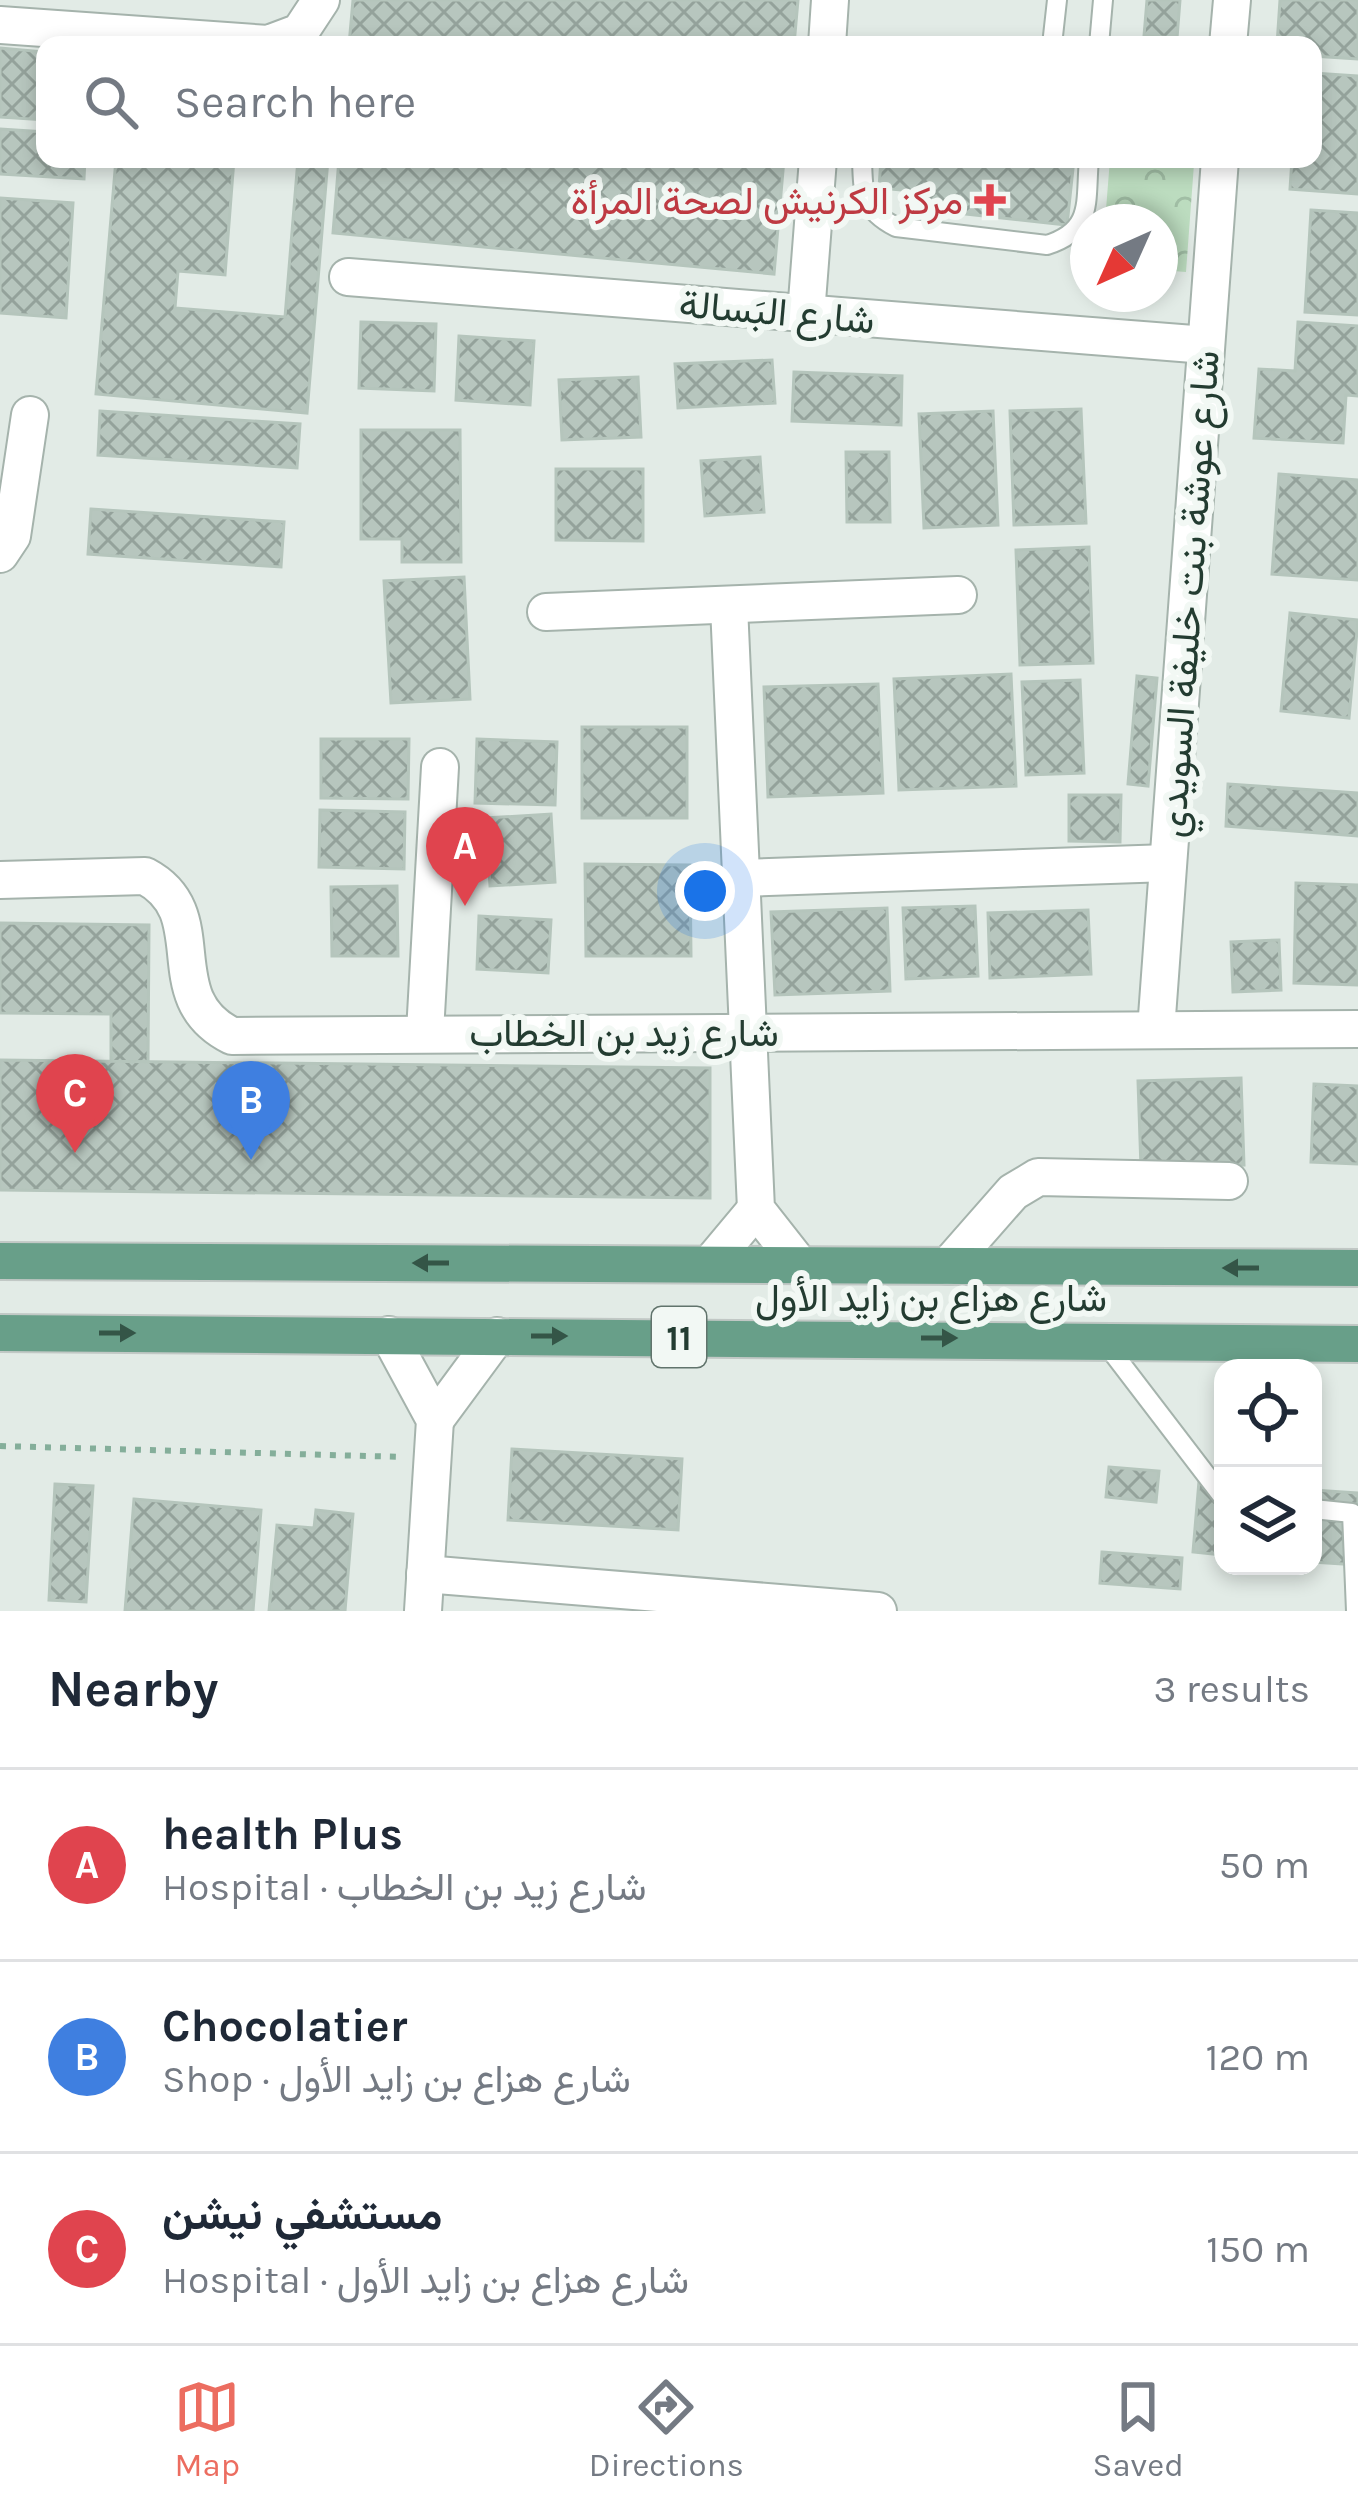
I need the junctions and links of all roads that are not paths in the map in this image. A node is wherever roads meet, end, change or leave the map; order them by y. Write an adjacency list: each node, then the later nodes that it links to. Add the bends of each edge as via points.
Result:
1 (321, 0): 8 (street)
2 (830, 0): 9 (street)
3 (1057, 0): 10 (lane)
4 (1103, 0): 11 (lane)
5 (1232, 0): 12 (street)
6 (0, 25): 7 (street)
7 (155, 36)
8 (289, 36)
9 (828, 36)
10 (1053, 36)
11 (1100, 36)
12 (1229, 36)
13 (817, 168): 18 (street)
14 (862, 168): 15 (lane, via 862,199 896,227 1047,245 1083,223)
15 (1088, 168)
16 (1219, 168): 19 (street, شارع عوشة بنت خليفة السويدي)
17 (349, 278): 18 (street, شارع البَسالة)
18 (806, 314): 19 (street, شارع البَسالة)
19 (1206, 345): 26 (street, شارع عوشة بنت خليفة السويدي)
20 (30, 415): 21 (street, via 12,536)
21 (0, 554)
22 (958, 595): 23 (street)
23 (729, 606): 24 (street); 27 (street)
24 (546, 612)
25 (440, 767): 32 (street)
26 (1168, 863): 27 (street); 30 (street, شارع عوشة بنت خليفة السويدي)
27 (741, 878): 31 (street)
28 (0, 880): 32 (street, شارع زيد بن الخطاب, via 145,876 165,886 180,906 191,1002 232,1036)
29 (1358, 1029): 30 (street, شارع زيد بن الخطاب)
30 (1156, 1030): 31 (street, شارع زيد بن الخطاب)
31 (748, 1031): 32 (street, شارع زيد بن الخطاب); 34 (street)
32 (425, 1032)
33 (1229, 1181): 35 (street, via 1046,1175)
34 (756, 1209): 37 (street); 38 (street)
35 (995, 1210): 39 (street); 40 (street, via 1003,1242)
36 (0, 1261): 37 (main road, شارع هزاع بن زايد الأول / 11, one-way to 36)
37 (710, 1264): 38 (main road, شارع هزاع بن زايد الأول / 11)
38 (800, 1265): 39 (main road, شارع هزاع بن زايد الأول / 11)
39 (948, 1266): 40 (main road, شارع هزاع بن زايد الأول / 11)
40 (1023, 1267): 41 (main road, شارع هزاع بن زايد الأول / 11, one-way to 40)
41 (1358, 1268)
42 (0, 1333): 43 (main road, شارع هزاع بن زايد الأول / 11, one-way to 43)
43 (389, 1335): 44 (main road, شارع هزاع بن زايد الأول / 11); 47 (street)
44 (497, 1336): 45 (main road, شارع هزاع بن زايد الأول / 11, one-way to 45); 47 (street)
45 (1103, 1340): 46 (main road, شارع هزاع بن زايد الأول / 11); 48 (lane)
46 (1358, 1344)
47 (435, 1420): 51 (street)
48 (1214, 1485)
49 (1322, 1509): 50 (lane)
50 (1355, 1510): 54 (lane)
51 (424, 1593): 52 (street)
52 (607, 1600): 53 (street)
53 (878, 1611)
54 (1356, 1611)

